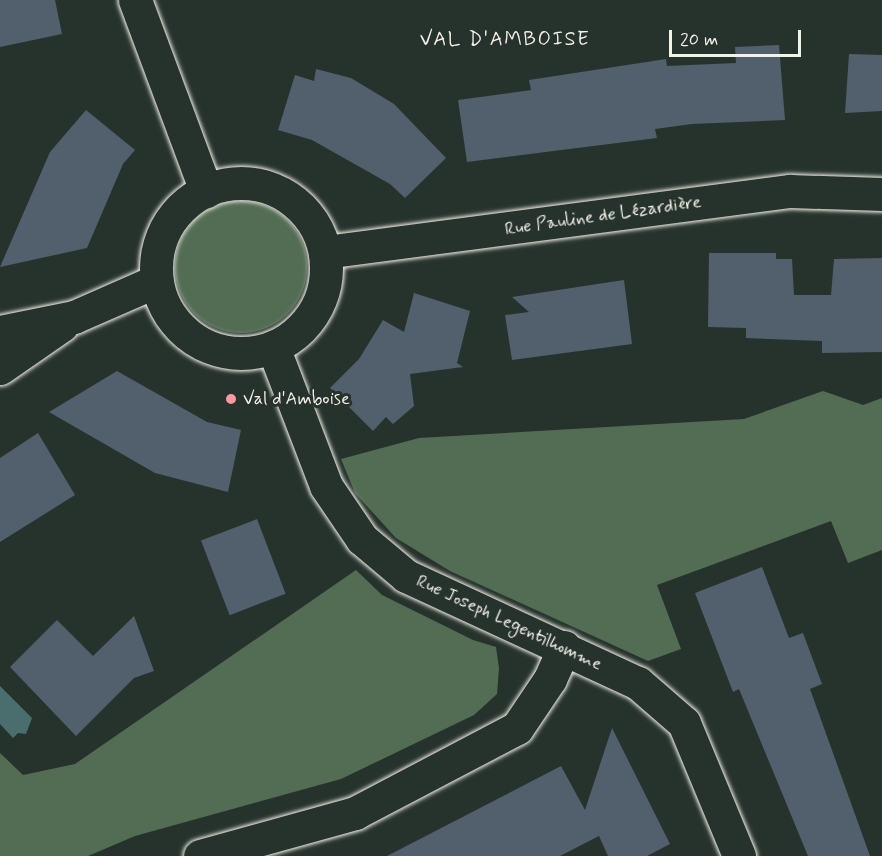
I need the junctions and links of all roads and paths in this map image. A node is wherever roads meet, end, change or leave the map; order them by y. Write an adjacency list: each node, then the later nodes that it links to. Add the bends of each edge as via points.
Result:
1 (135, 0): 2 (street)
2 (206, 191): 4 (street, via 231,184 256,184 280,193 301,208 316,229); 5 (street, via 183,206 166,228 157,254)
3 (882, 194): 4 (street, Rue Pauline de Lézardière, via 790,191)
4 (325, 252): 8 (street, via 326,282 316,309 298,331)
5 (156, 281): 6 (street); 8 (street, via 164,305 179,326 199,343 240,353)
6 (74, 317): 7 (street); 9 (street)
7 (0, 332)
8 (273, 347): 10 (street, Rue Joseph Legentilhomme, via 326,486 362,538 406,576)
9 (0, 368)
10 (564, 647): 11 (street, via 550,679 517,728 355,813); 12 (street, Rue Joseph Legentilhomme, via 638,683 684,723)
11 (200, 856)
12 (739, 856)

